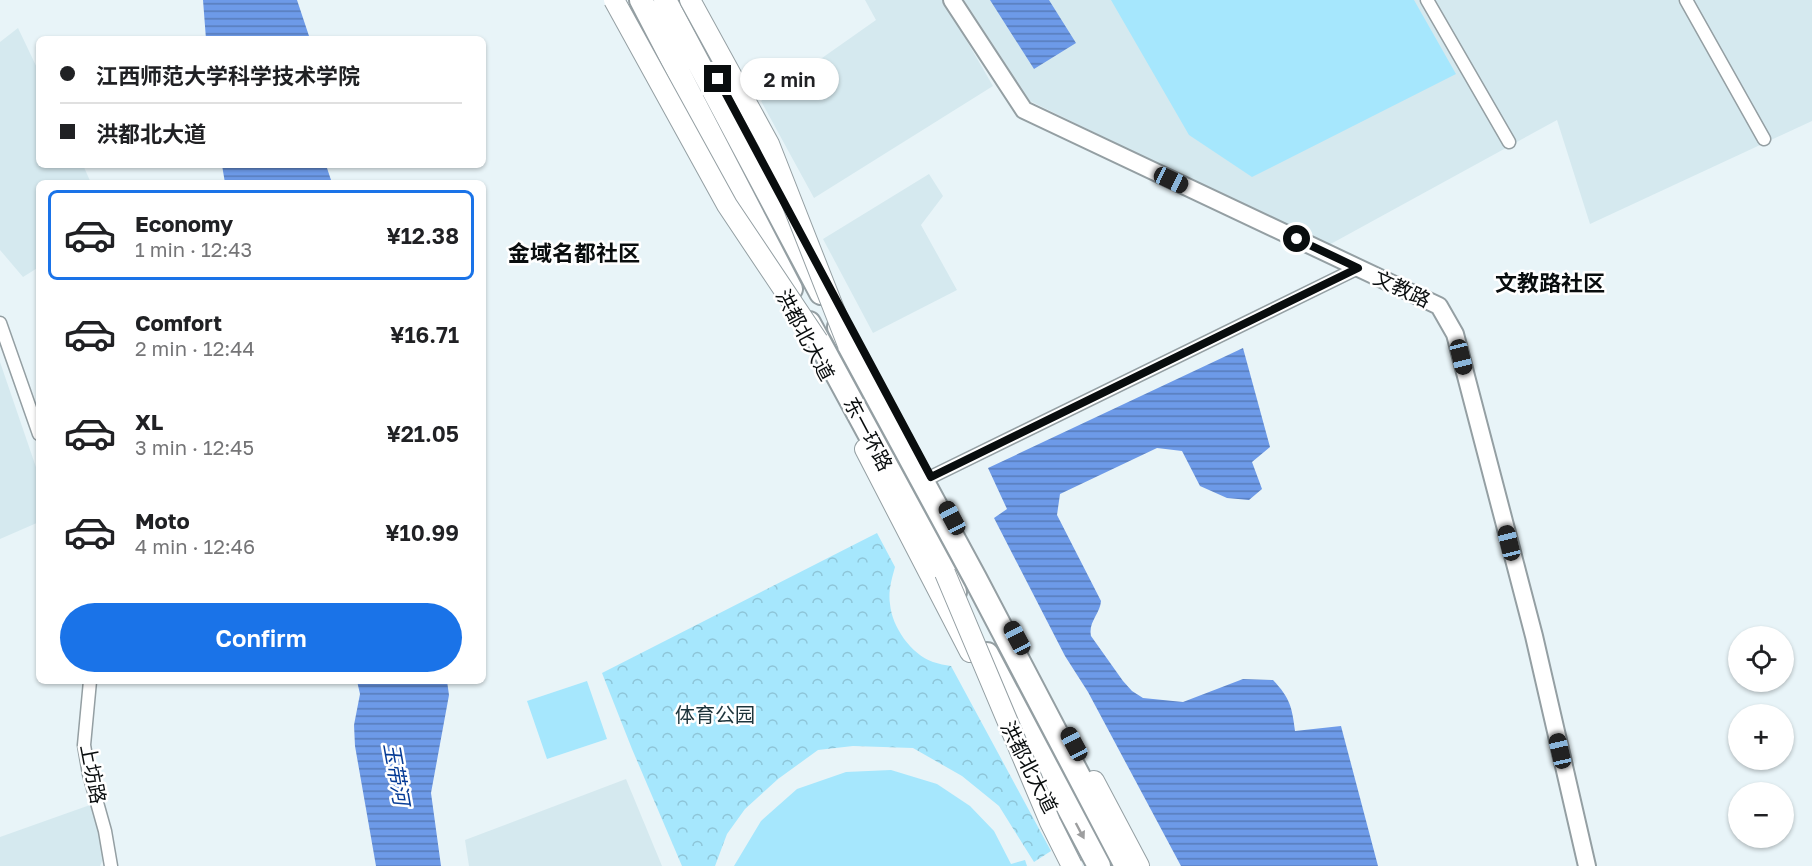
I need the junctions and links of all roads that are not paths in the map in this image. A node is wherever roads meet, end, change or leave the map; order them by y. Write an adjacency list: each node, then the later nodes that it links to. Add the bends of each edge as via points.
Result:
1 (614, 0): 14 (main road, bridge, via 727,205)
2 (624, 0): 22 (main road, 洪都北大道, via 833,387)
3 (641, 0): 14 (highway, 东一环路, bridge)
4 (664, 0): 15 (highway, 东一环路, bridge)
5 (675, 0): 17 (main road)
6 (690, 0): 15 (main road, bridge, via 769,144)
7 (952, 0): 12 (street, 文教路, via 1024,110)
8 (1428, 0): 11 (street)
9 (1686, 0): 10 (street)
10 (1764, 139)
11 (1509, 142)
12 (1358, 268): 17 (street); 26 (street, 文教路, via 1439,306 1455,334 1534,636)
13 (0, 323): 16 (street)
14 (818, 341): 18 (highway, 东一环路)
15 (848, 345): 24 (highway, 东一环路)
16 (36, 426)
17 (931, 477): 25 (main road)
18 (945, 573): 21 (main road, bridge); 23 (highway, 东一环路, one-way to 23, bridge)
19 (90, 684): 20 (street, 上坊路, via 84,745)
20 (111, 866)
21 (1072, 866)
22 (1080, 866)
23 (1099, 866)
24 (1126, 866)
25 (1139, 866)
26 (1587, 866)

